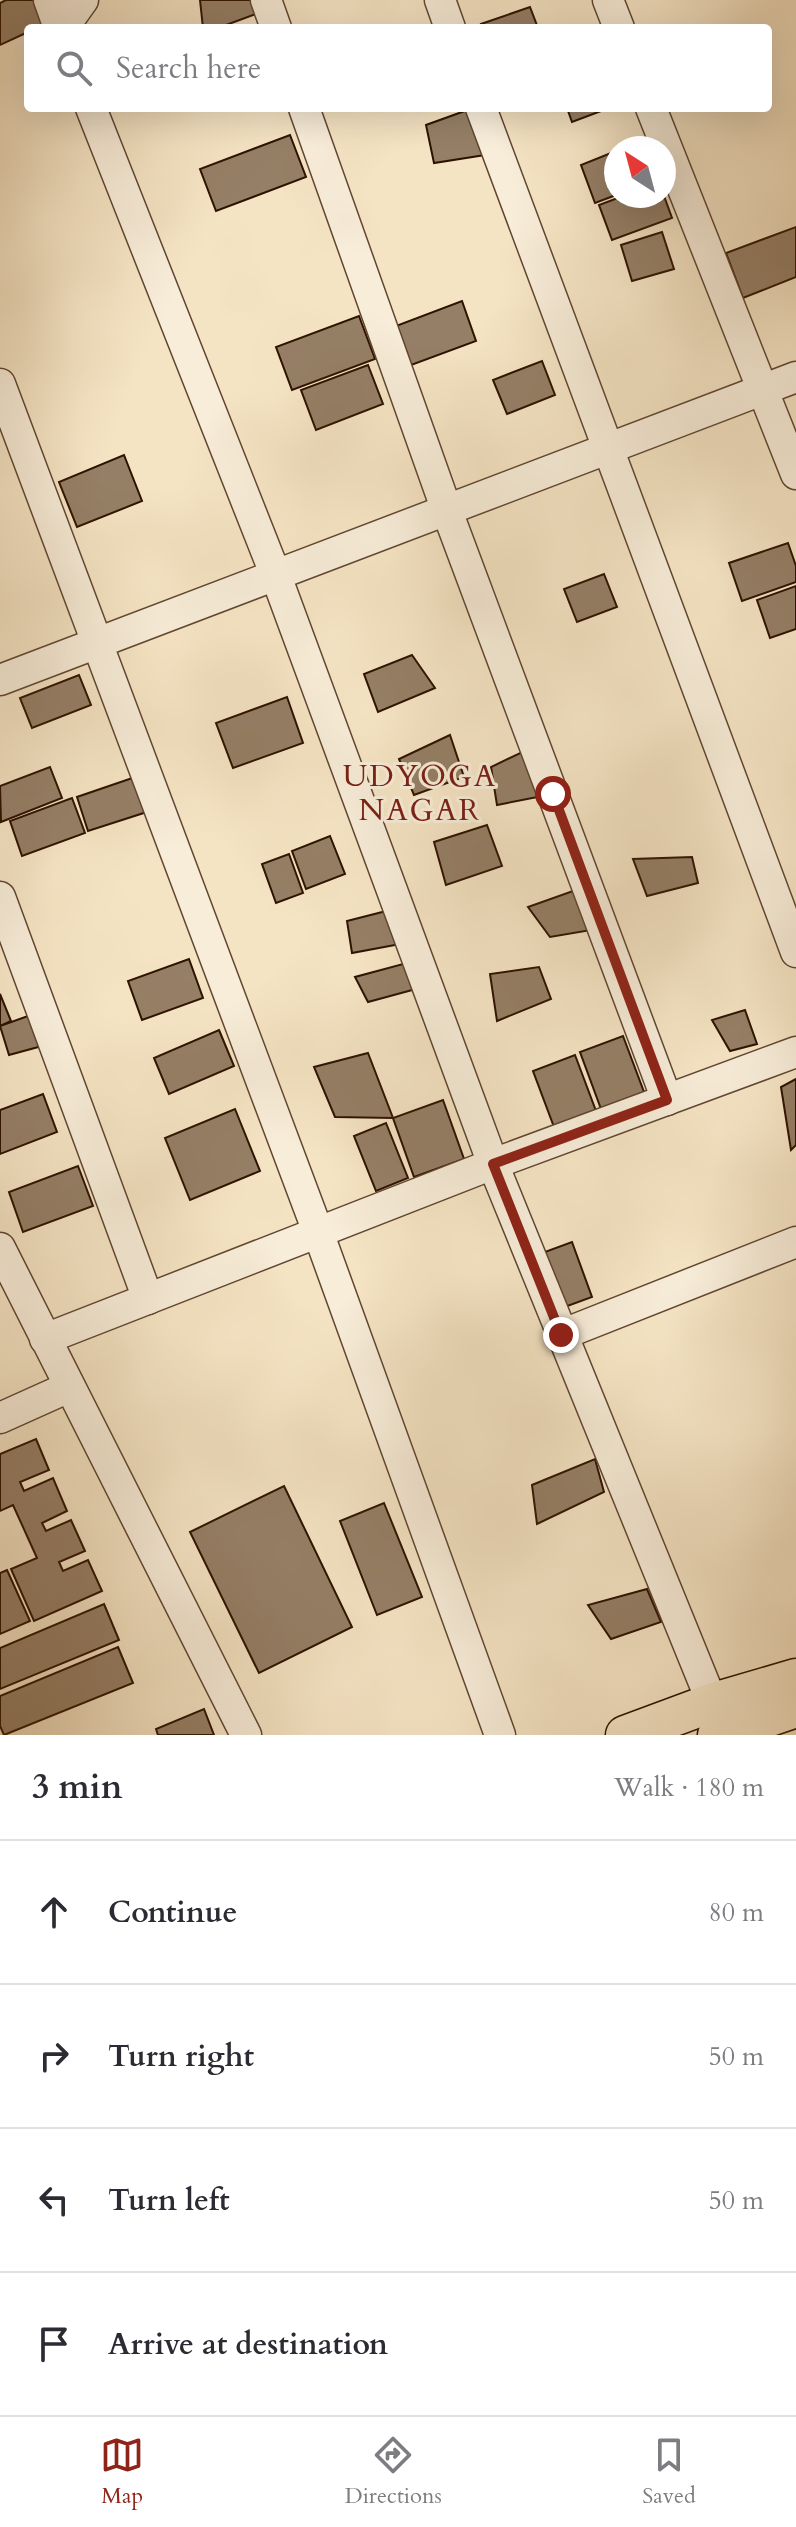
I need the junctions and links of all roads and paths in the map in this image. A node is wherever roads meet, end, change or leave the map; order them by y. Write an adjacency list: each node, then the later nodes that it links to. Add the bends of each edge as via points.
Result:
1 (49, 0): 6 (street)
2 (83, 0): 7 (street)
3 (266, 0): 8 (street)
4 (440, 0): 9 (street)
5 (608, 0): 10 (street)
6 (59, 24)
7 (64, 24)
8 (275, 24)
9 (449, 24)
10 (617, 24)
11 (93, 112): 21 (street)
12 (305, 112): 20 (street)
13 (483, 112): 18 (street)
14 (653, 112): 17 (street)
15 (796, 377): 17 (street)
16 (0, 384): 22 (street)
17 (764, 390): 18 (street); 19 (street)
18 (610, 450): 20 (street); 25 (street)
19 (796, 474)
20 (447, 511): 21 (street); 27 (street)
21 (276, 576): 22 (street); 28 (street)
22 (97, 643): 23 (street); 29 (street)
23 (4, 672)
24 (0, 897): 32 (street)
25 (796, 952)
26 (796, 1052): 27 (street)
27 (667, 1100): 28 (street)
28 (493, 1164): 29 (street); 33 (street)
29 (318, 1232): 32 (street); 41 (street)
30 (796, 1242): 33 (street)
31 (0, 1249): 34 (street)
32 (148, 1299): 34 (street)
33 (561, 1335): 39 (street)
34 (45, 1339): 35 (street)
35 (69, 1387): 36 (street); 40 (street)
36 (0, 1418)
37 (796, 1678): 39 (main road)
38 (796, 1708): 39 (main road)
39 (720, 1726): 42 (main road)
40 (246, 1735)
41 (500, 1735)
42 (625, 1735)

